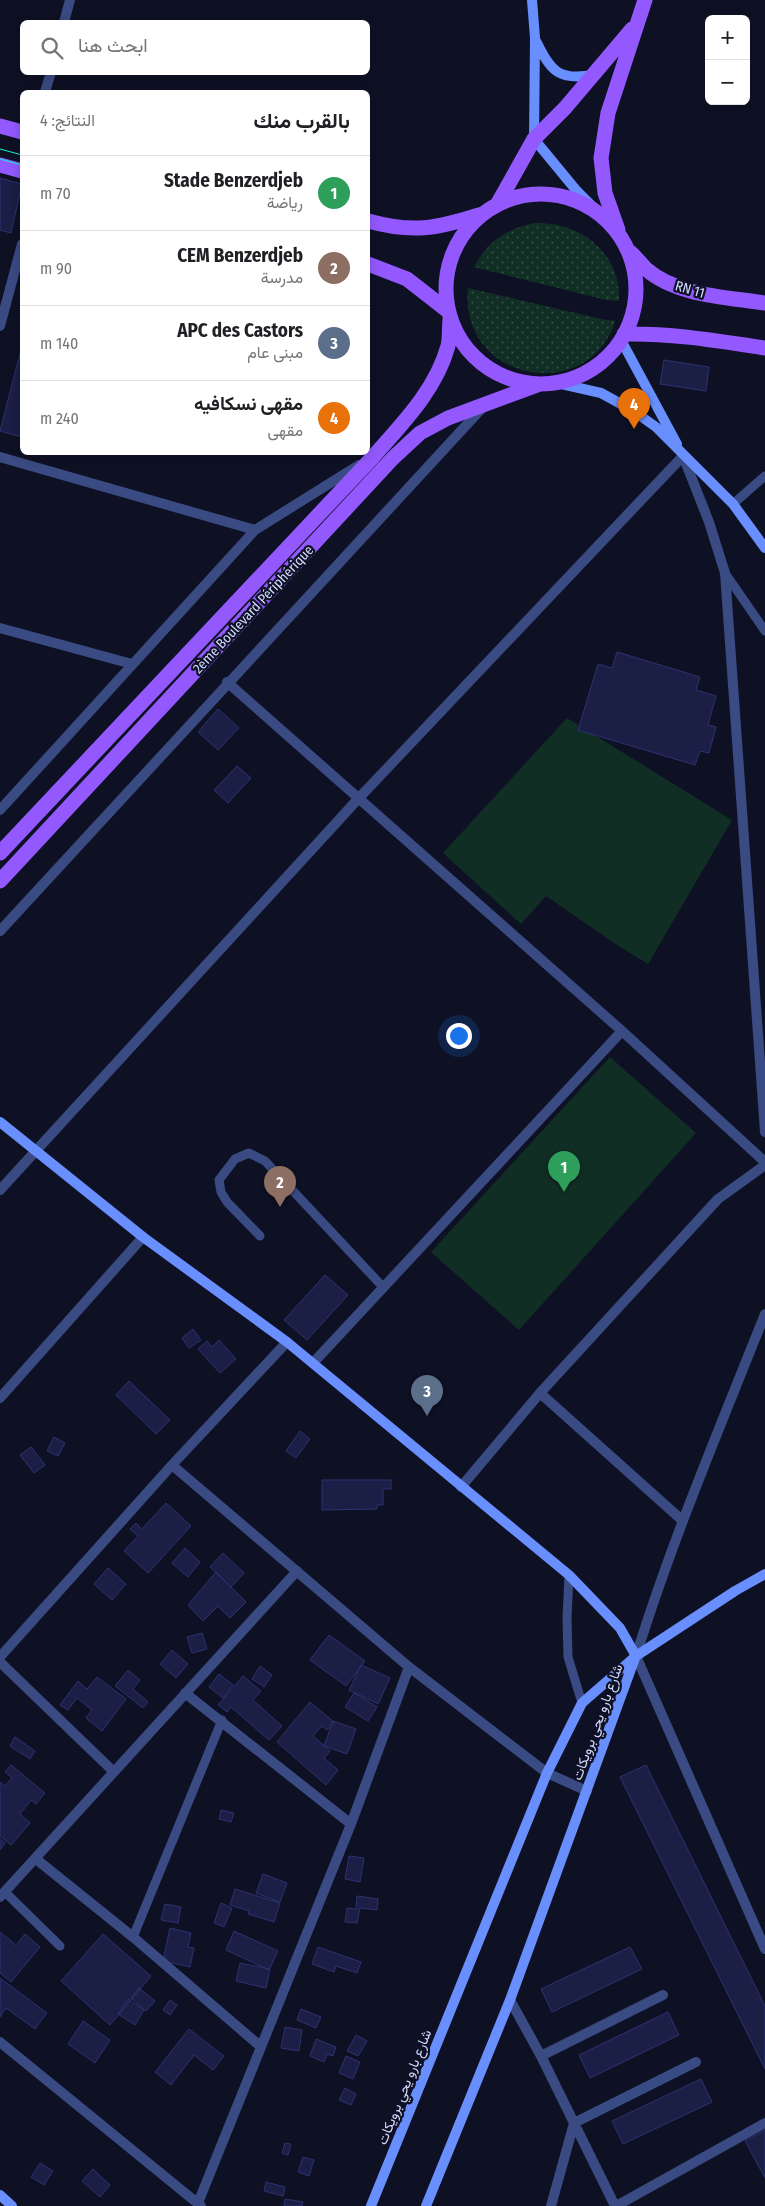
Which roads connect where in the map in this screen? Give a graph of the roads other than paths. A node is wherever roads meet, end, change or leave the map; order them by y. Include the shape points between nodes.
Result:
1 (70, 0) edge
2 (532, 0) edge
3 (645, 0) edge
4 (65, 20) edge
5 (637, 23) junction
6 (534, 38) junction
7 (50, 75) edge
8 (594, 75) junction
9 (46, 90) edge
10 (0, 126) edge
11 (20, 131) edge
12 (534, 139) junction
13 (0, 165) edge
14 (20, 170) edge
15 (497, 204) junction
16 (482, 214) junction
17 (608, 221) junction
18 (370, 222) edge
19 (623, 242) junction
20 (20, 251) edge
21 (370, 265) edge
22 (765, 303) edge
23 (449, 315) junction
24 (0, 326) edge
25 (623, 337) junction
26 (765, 348) edge
27 (557, 383) junction
28 (540, 384) junction
29 (487, 402) junction
30 (684, 456) junction
31 (0, 457) edge
32 (372, 457) junction
33 (765, 476) edge
34 (733, 504) junction
35 (255, 530) junction
36 (765, 548) edge
37 (724, 573) junction
38 (0, 628) edge
39 (765, 630) edge
40 (132, 664) junction
41 (227, 682) junction
42 (358, 799) junction
43 (0, 810) edge
44 (0, 854) edge
45 (0, 881) edge
46 (0, 931) edge
47 (622, 1031) junction
48 (0, 1122) edge
49 (765, 1132) edge
50 (36, 1151) junction
51 (765, 1164) edge
52 (0, 1190) edge
53 (260, 1236) dead end
54 (143, 1237) junction
55 (383, 1287) junction
56 (765, 1314) edge
57 (287, 1342) junction
58 (313, 1363) junction
59 (540, 1393) junction
60 (0, 1398) edge
61 (172, 1465) junction
62 (461, 1488) junction
63 (684, 1521) junction
64 (297, 1571) junction
65 (765, 1574) edge
66 (569, 1575) junction
67 (636, 1656) junction
68 (0, 1657) edge
69 (0, 1662) edge
70 (409, 1667) junction
71 (185, 1693) junction
72 (582, 1703) junction
73 (222, 1720) junction
74 (114, 1772) junction
75 (547, 1773) junction
76 (587, 1791) junction
77 (351, 1824) junction
78 (36, 1859) junction
79 (3, 1894) edge
80 (133, 1937) junction
81 (60, 1946) dead end
82 (765, 1949) edge
83 (663, 1995) dead end
84 (510, 2000) junction
85 (0, 2042) edge
86 (260, 2046) junction
87 (541, 2056) junction
88 (696, 2062) dead end
89 (765, 2122) edge
90 (574, 2123) junction
91 (0, 2195) edge
92 (199, 2204) edge
93 (12, 2206) edge
94 (370, 2206) edge
95 (426, 2206) edge
96 (551, 2206) edge
97 (615, 2206) edge

1 - 4 street
2 - 6 main road
3 - 5 main road
5 - 8 main road
5 - 19 main road via 608,113 600,158 605,193
6 - 8 main road via 547,63 560,74 576,78
6 - 12 main road
7 - 9 street
8 - 12 main road
10 - 11 main road
12 - 15 main road
12 - 17 main road via 576,190
13 - 14 main road
15 - 16 main road
15 - 17 main road, RN 11 via 525,195 555,195 583,204
16 - 18 main road via 429,229
16 - 23 main road via 458,240 451,257 445,293
17 - 19 main road, RN 11
19 - 22 main road, RN 11 via 647,270 672,285
19 - 25 main road via 634,266 637,302
20 - 24 street
21 - 23 main road via 407,279
23 - 28 main road via 464,346 485,366 511,380
23 - 32 main road, 2ème Boulevard Périphérique via 448,346 435,376 419,404
25 - 26 main road via 648,333
25 - 27 main road via 603,361 589,371
25 - 30 main road
27 - 28 main road
27 - 30 main road via 600,393 632,410 656,427
28 - 29 main road, 2ème Boulevard Périphérique
29 - 41 street
29 - 45 main road, 2ème Boulevard Périphérique via 420,433 393,458
30 - 34 main road
30 - 37 street
30 - 42 street
31 - 35 street
32 - 35 street
32 - 44 main road, 2ème Boulevard Périphérique
33 - 34 lane
34 - 36 main road
35 - 40 street
37 - 39 lane
37 - 49 street
38 - 40 street
40 - 43 street
41 - 42 street
41 - 46 street
42 - 47 street
42 - 50 street
47 - 51 street
47 - 55 street
48 - 50 main road
50 - 52 street
50 - 54 main road
51 - 59 street via 718,1200
53 - 55 lane via 227,1202 219,1180 235,1159 249,1153 265,1161
54 - 57 main road
54 - 60 street
55 - 58 street
56 - 63 street
57 - 58 main road
57 - 61 street
58 - 62 main road
59 - 62 street
59 - 63 street
61 - 64 street
61 - 68 street
62 - 66 main road
63 - 67 street
64 - 70 street
64 - 71 street
65 - 67 main road
66 - 67 main road via 620,1628
66 - 72 lane via 568,1657
67 - 72 main road, شارع بارو يحي برويكات
67 - 76 main road, شارع بارو يحي برويكات
67 - 82 street
69 - 74 street
70 - 75 street
70 - 77 street
71 - 73 street
71 - 74 street
72 - 75 main road, شارع بارو يحي برويكات
73 - 77 street
73 - 80 lane
74 - 78 street
75 - 76 street
75 - 94 main road, شارع بارو يحي برويكات
76 - 84 main road, شارع بارو يحي برويكات
77 - 86 street
78 - 79 street
78 - 80 street
79 - 81 lane
80 - 86 street
83 - 87 street
84 - 87 street
84 - 95 main road, شارع بارو يحي برويكات
85 - 92 street
86 - 92 street
87 - 90 street
88 - 90 street
89 - 97 street
90 - 96 street
90 - 97 street
91 - 93 main road

